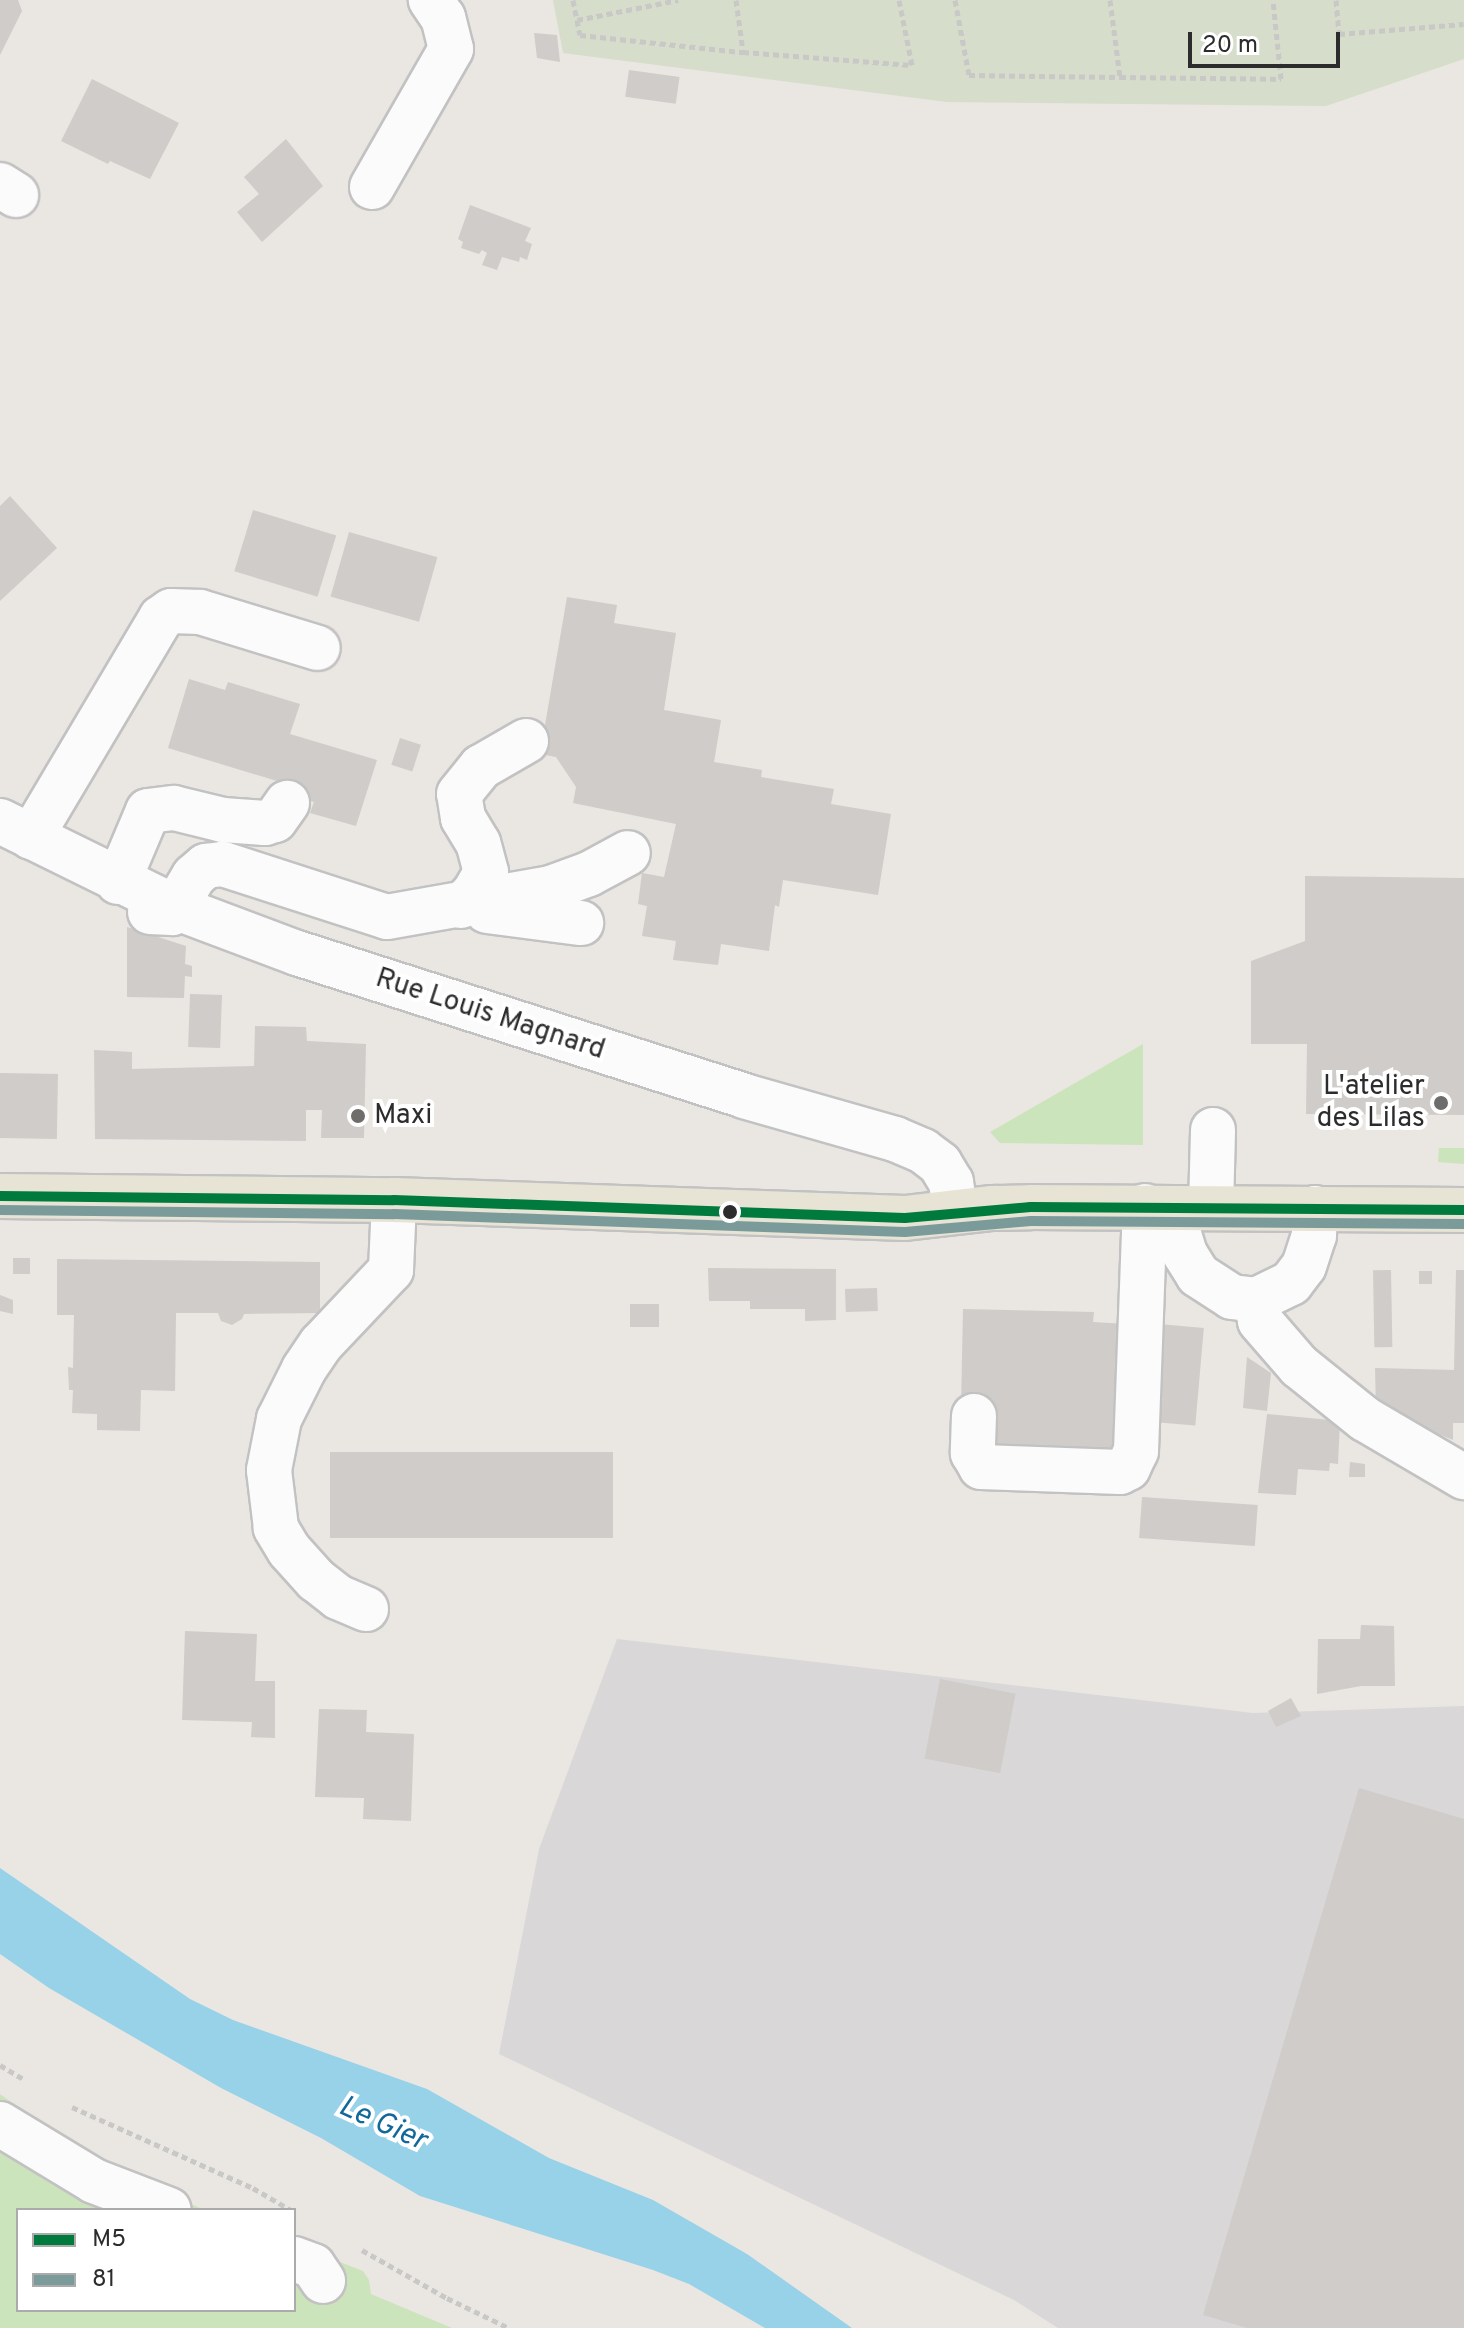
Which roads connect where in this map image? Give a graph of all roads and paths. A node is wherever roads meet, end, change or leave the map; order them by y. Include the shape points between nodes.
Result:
1 (431, 0) edge
2 (573, 0) edge
3 (678, 0) edge
4 (736, 0) edge
5 (899, 0) edge
6 (955, 0) edge
7 (1110, 0) edge
8 (1273, 0) edge
9 (1336, 0) edge
10 (577, 20) junction
11 (1464, 24) edge
12 (743, 52) junction
13 (1120, 77) junction
14 (372, 187) dead end
15 (318, 648) dead end
16 (526, 741) dead end
17 (287, 803) dead end
18 (10, 837) edge
19 (628, 853) dead end
20 (118, 882) junction
21 (461, 906) junction
22 (177, 908) junction
23 (581, 923) dead end
24 (1213, 1130) dead end
25 (0, 1196) edge
26 (394, 1200) junction
27 (1177, 1207) junction
28 (1315, 1208) junction
29 (1464, 1210) edge
30 (955, 1212) junction
31 (1256, 1300) junction
32 (974, 1416) dead end
33 (1452, 1471) edge
34 (366, 1609) dead end
35 (0, 2065) edge
36 (25, 2079) dead end
37 (63, 2101) dead end
38 (0, 2124) edge
39 (164, 2208) edge
40 (288, 2208) edge
41 (358, 2247) dead end
42 (509, 2328) edge

1 - 14 street via 443,18 451,49
2 - 10 path
3 - 10 path
4 - 12 path
5 - 12 path via 912,65
6 - 13 path via 969,75
7 - 13 path
8 - 13 path via 1281,79
9 - 11 path via 1339,34
10 - 12 path via 580,35
15 - 18 street via 200,612 171,611 161,618
16 - 21 street via 481,767 459,794 463,818 478,843 486,872
17 - 20 street via 275,820 265,823 174,808 148,811
18 - 20 street, Rue Louis Magnard
18 - 22 street via 125,905 160,915
19 - 21 street via 551,888
20 - 22 street, Rue Louis Magnard
21 - 22 street via 387,917 223,864 206,866 194,876
21 - 23 street
22 - 30 street, Rue Louis Magnard via 297,953 895,1139 940,1164 951,1182
24 - 27 street
25 - 26 main road
26 - 30 main road via 905,1218
26 - 34 street via 391,1270 304,1369 279,1419 269,1470 276,1528 289,1550 338,1597
27 - 28 main road
27 - 30 main road
27 - 31 street via 1184,1250 1198,1275 1232,1297
27 - 32 street via 1136,1451 1128,1468 1120,1472 981,1467 973,1453
28 - 29 main road
28 - 31 street via 1311,1251 1304,1266 1291,1283
31 - 33 street via 1260,1321 1299,1366 1365,1419
35 - 36 path
37 - 40 path
38 - 39 street via 94,2181
41 - 42 path

